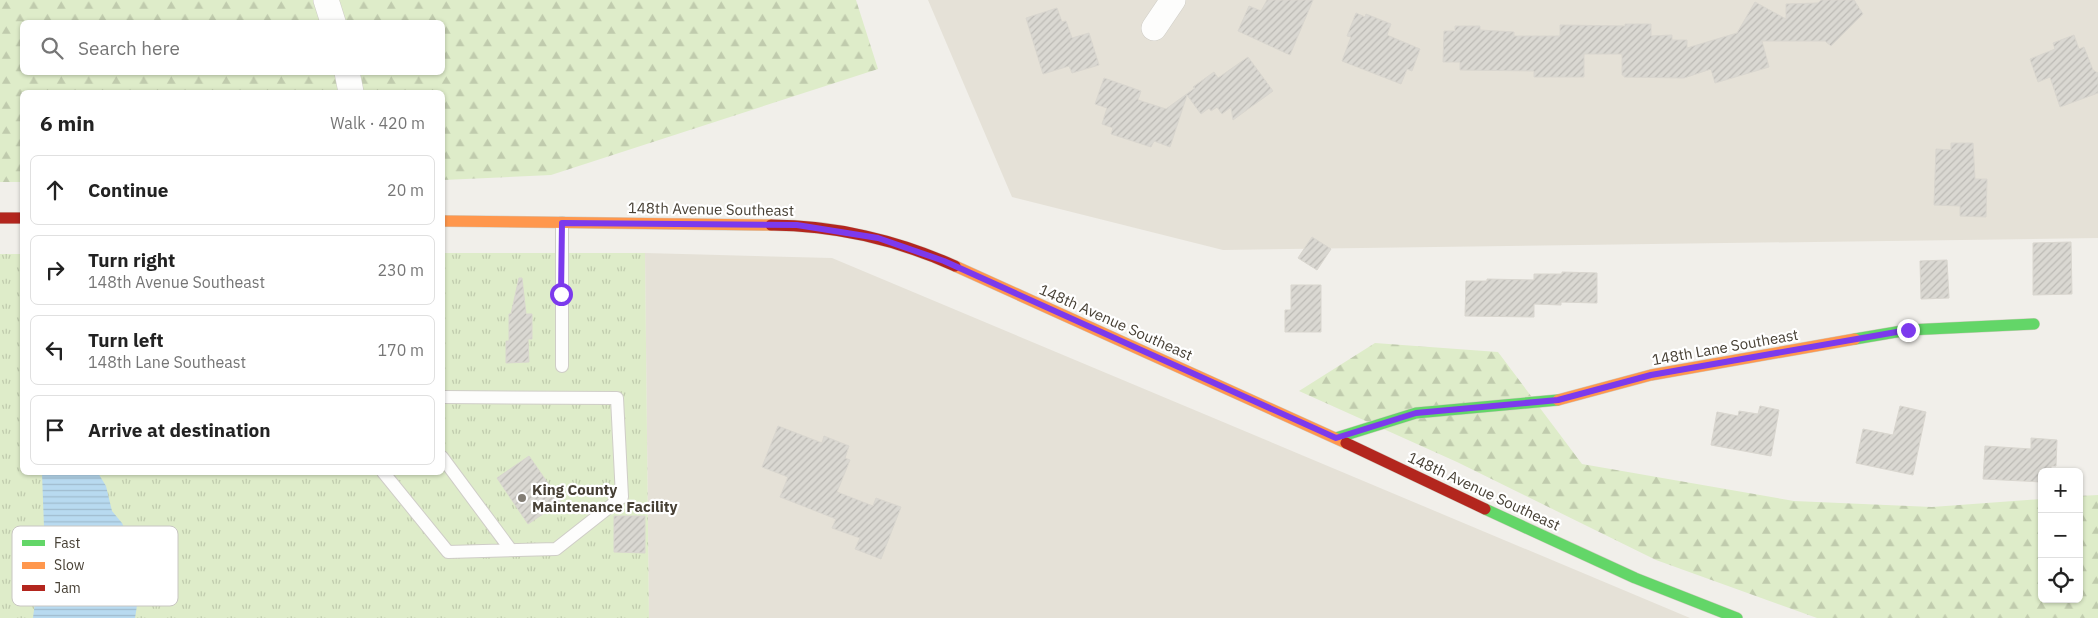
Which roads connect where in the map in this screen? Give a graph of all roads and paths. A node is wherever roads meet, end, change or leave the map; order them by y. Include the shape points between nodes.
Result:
1 (326, 0) edge
2 (1173, 0) edge
3 (331, 20) edge
4 (1154, 28) dead end
5 (348, 75) edge
6 (351, 90) edge
7 (0, 218) edge
8 (20, 218) edge
9 (445, 221) edge
10 (562, 223) junction
11 (2034, 324) dead end
12 (562, 366) dead end
13 (445, 397) edge
14 (1336, 438) junction
15 (445, 460) edge
16 (385, 475) edge
17 (511, 550) junction
18 (1736, 618) edge

1 - 3 street
2 - 4 street
5 - 6 street
7 - 8 street
9 - 10 street, 148th Avenue Southeast
10 - 12 lane
10 - 14 street, 148th Avenue Southeast via 797,225 878,238 944,261
11 - 14 street, 148th Lane Southeast via 1908,330 1651,375 1558,400 1416,413
13 - 17 lane via 617,398 622,497 556,549
14 - 18 street, 148th Avenue Southeast via 1571,549
15 - 17 lane
16 - 17 lane via 448,552

